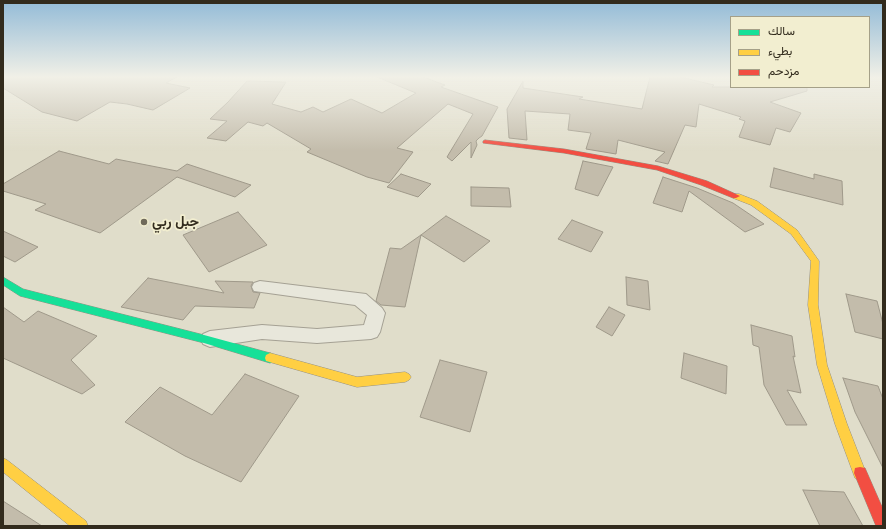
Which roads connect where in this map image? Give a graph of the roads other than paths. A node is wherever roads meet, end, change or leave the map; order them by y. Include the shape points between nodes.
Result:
1 (485, 142) dead end
2 (3, 280) edge
3 (260, 287) dead end
4 (204, 340) junction
5 (406, 377) dead end
6 (3, 464) edge
7 (883, 525) edge
8 (81, 526) edge

1 - 7 street via 571,152 658,168 754,203 794,232 815,261 813,305 822,365 844,431
2 - 4 street via 20,292
3 - 4 street via 360,299 376,313 371,332 317,336 262,332
4 - 5 street via 357,382
6 - 8 street

